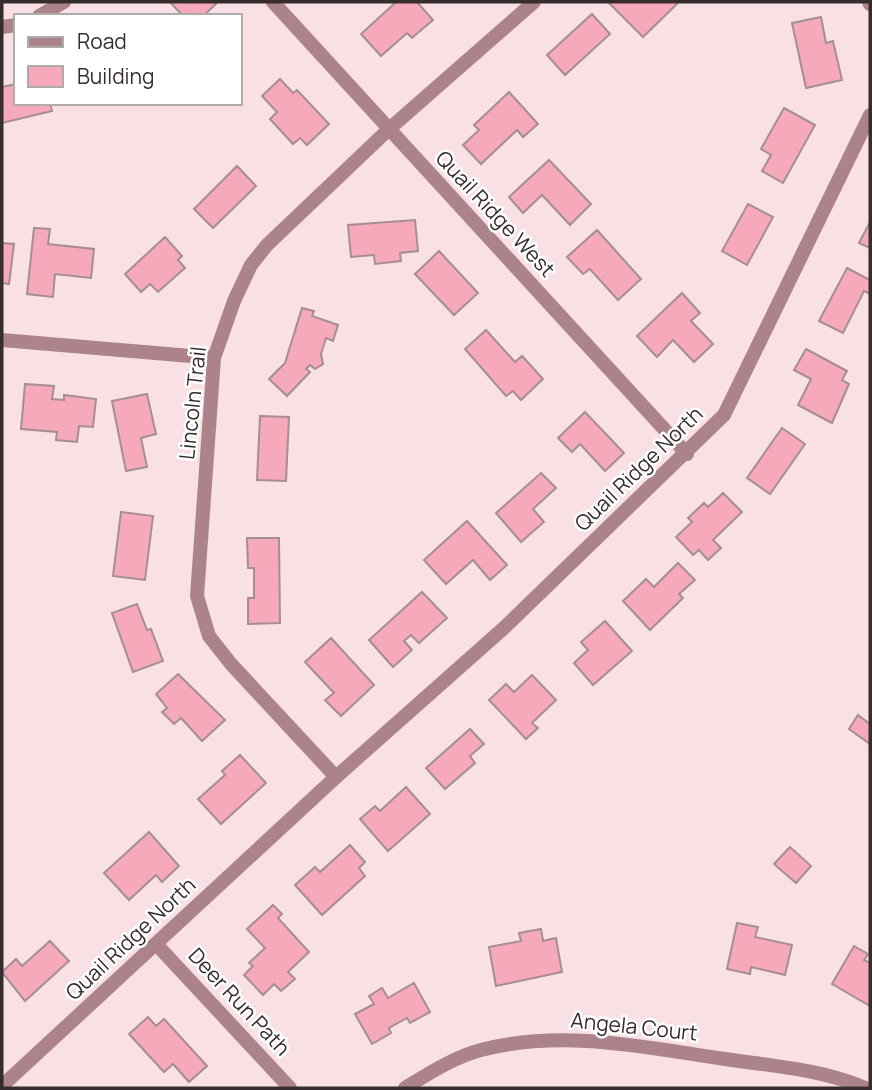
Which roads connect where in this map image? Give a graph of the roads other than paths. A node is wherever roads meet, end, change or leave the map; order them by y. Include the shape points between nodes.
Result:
1 (64, 2) edge
2 (273, 2) edge
3 (534, 2) edge
4 (43, 14) edge
5 (870, 115) edge
6 (388, 130) junction
7 (2, 340) edge
8 (214, 358) junction
9 (687, 454) junction
10 (336, 777) junction
11 (157, 945) junction
12 (2, 1086) edge
13 (290, 1088) edge
14 (405, 1088) edge
15 (865, 1088) edge

1 - 4 street
2 - 6 street, Quail Ridge West
3 - 6 street, Lincoln Trail
5 - 9 street, Quail Ridge North via 724,415
6 - 8 street, Lincoln Trail via 251,265
6 - 9 street, Quail Ridge West
7 - 8 street
8 - 10 street, Lincoln Trail via 197,596 200,613 209,636 231,664
9 - 10 street, Quail Ridge North via 505,627
10 - 11 street, Quail Ridge North
11 - 12 street, Quail Ridge North
11 - 13 street, Deer Run Path
14 - 15 street, Angela Court via 480,1050 587,1039 815,1072

